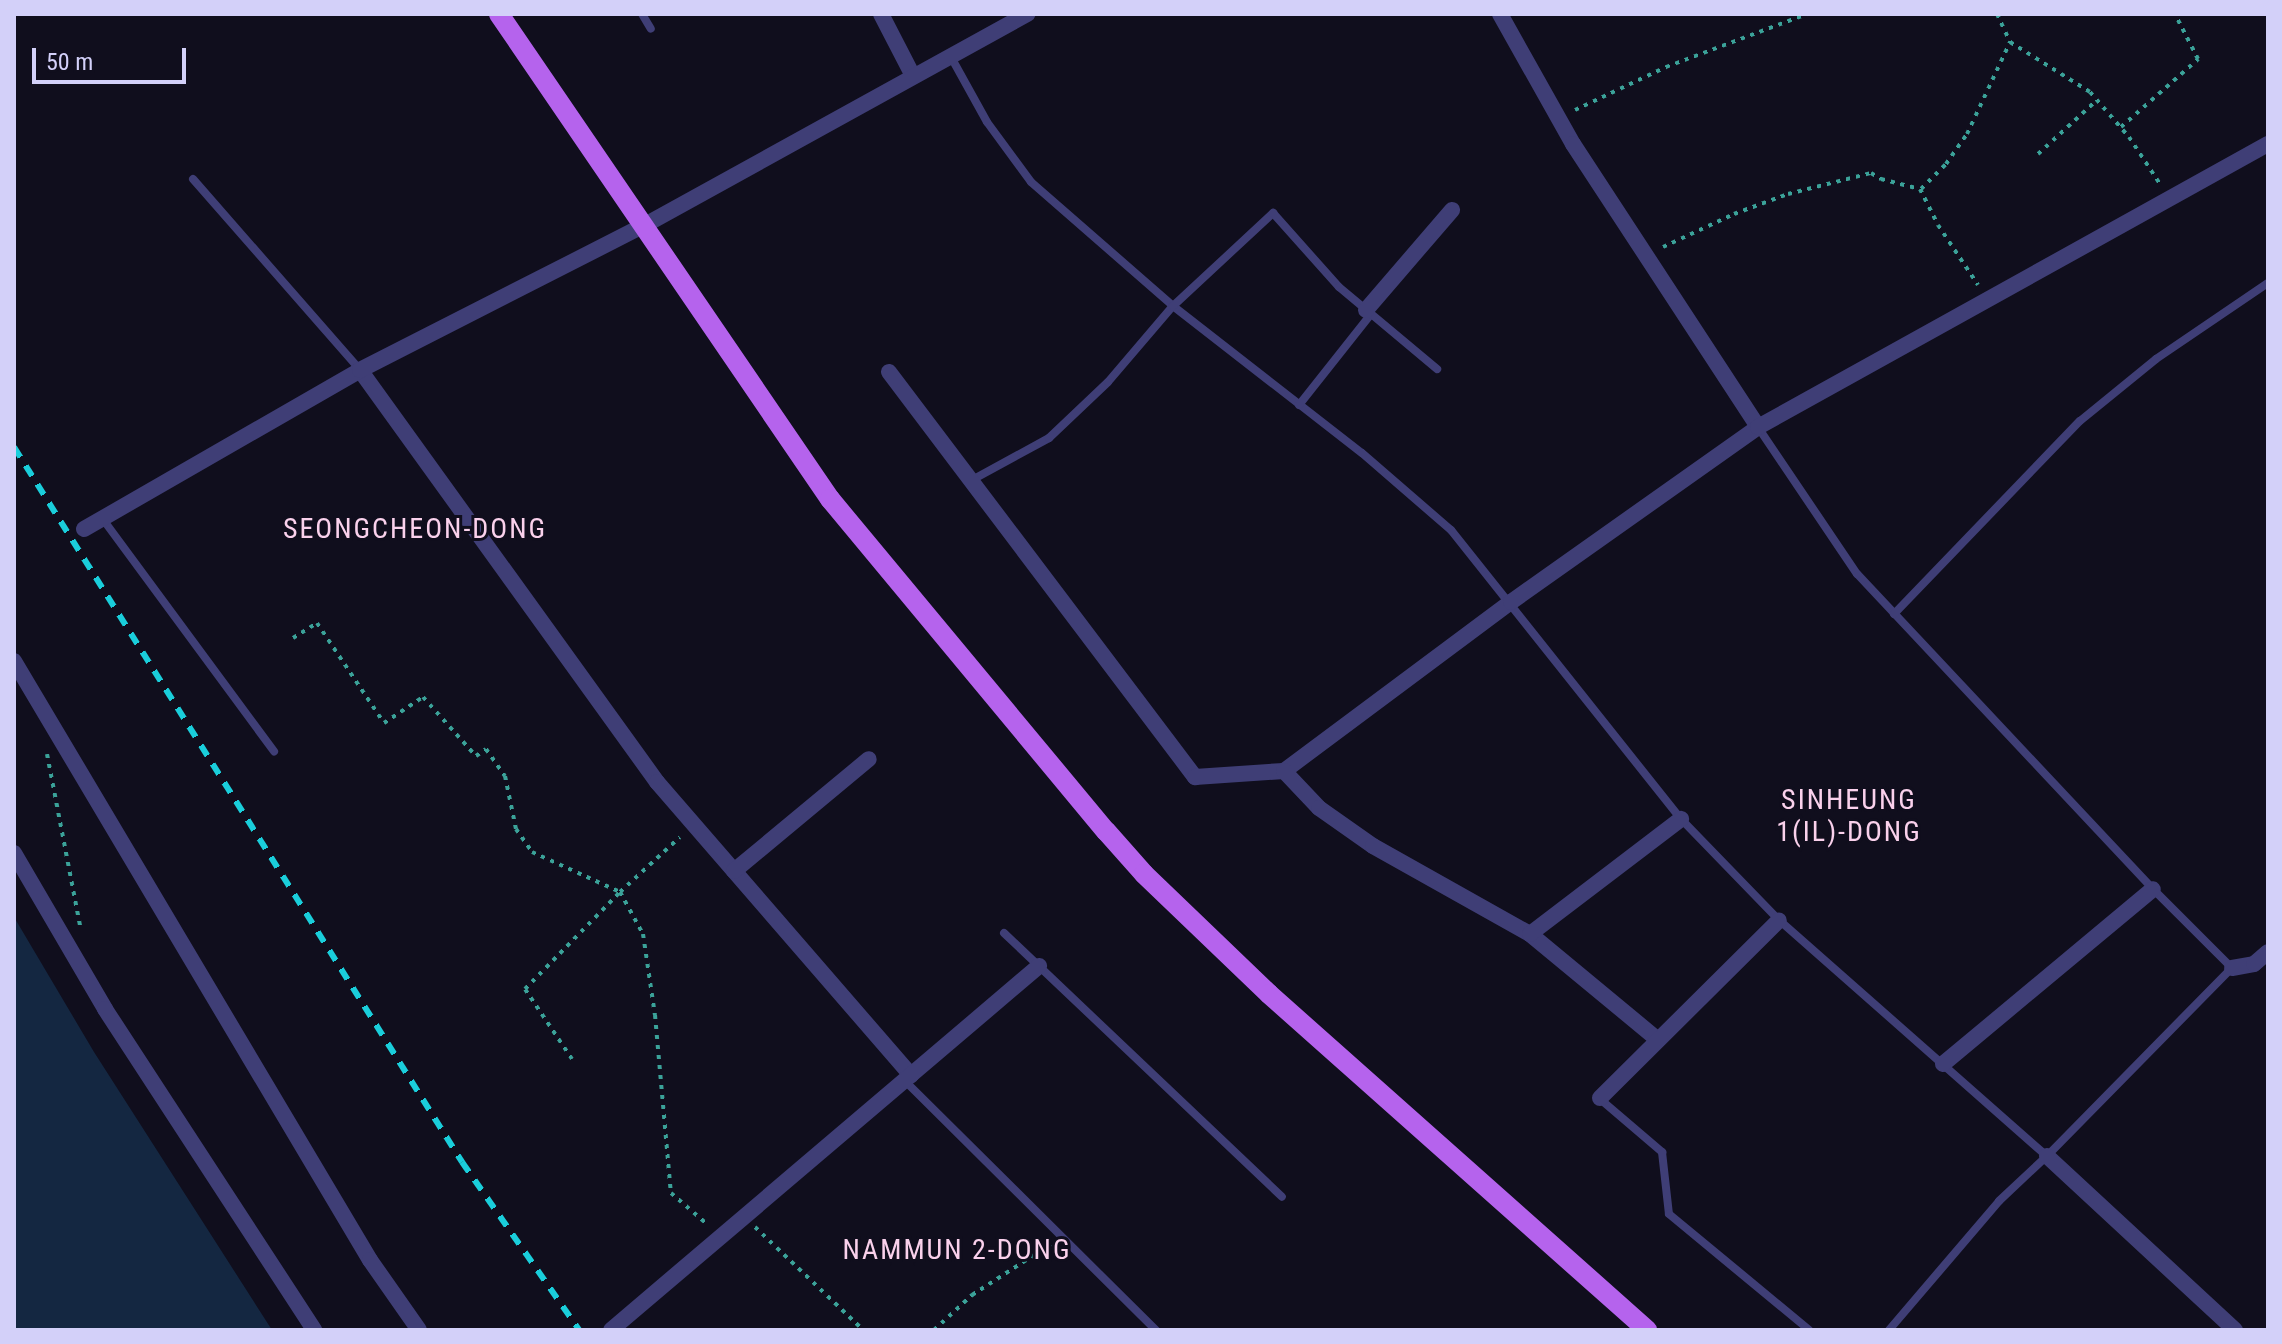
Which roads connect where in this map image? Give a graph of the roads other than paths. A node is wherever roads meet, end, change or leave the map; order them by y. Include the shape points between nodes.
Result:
1 (499, 14) edge
2 (642, 14) edge
3 (881, 14) edge
4 (1028, 14) edge
5 (1500, 14) edge
6 (651, 29) dead end
7 (951, 57) junction
8 (913, 76) junction
9 (2268, 144) edge
10 (193, 179) dead end
11 (1452, 210) dead end
12 (645, 225) junction
13 (2268, 283) edge
14 (1173, 306) junction
15 (1369, 312) junction
16 (1437, 369) dead end
17 (360, 370) junction
18 (889, 372) dead end
19 (1299, 405) junction
20 (1758, 427) junction
21 (971, 481) junction
22 (102, 518) junction
23 (84, 529) dead end
24 (1511, 602) junction
25 (1894, 614) junction
26 (14, 661) edge
27 (274, 751) dead end
28 (869, 759) dead end
29 (1284, 771) junction
30 (1681, 819) junction
31 (14, 853) edge
32 (734, 871) junction
33 (2153, 889) junction
34 (1779, 920) junction
35 (1004, 933) dead end
36 (1530, 934) junction
37 (2268, 952) edge
38 (1039, 966) junction
39 (2232, 968) junction
40 (1658, 1040) junction
41 (1943, 1064) junction
42 (908, 1077) junction
43 (1600, 1098) joint
44 (2047, 1156) junction
45 (1282, 1197) dead end
46 (314, 1330) edge
47 (419, 1330) edge
48 (611, 1330) edge
49 (1156, 1330) edge
50 (1647, 1330) edge
51 (1809, 1330) edge
52 (1889, 1330) edge
53 (2235, 1330) edge

1 - 12 main road
2 - 6 lane
3 - 8 street
4 - 7 street
5 - 20 street via 1559,120
7 - 8 street
7 - 14 lane via 987,122 1031,182
8 - 12 street
9 - 20 street
10 - 17 lane
11 - 15 street
12 - 17 street
12 - 50 main road via 830,499 1144,874 1364,1081
13 - 25 lane via 2156,359 2080,421
14 - 15 lane via 1273,213 1339,287
14 - 19 lane
14 - 21 lane via 1108,382 1049,438
15 - 16 lane
15 - 19 lane
17 - 22 street
17 - 32 street via 582,683
18 - 21 street
19 - 24 lane via 1451,530
20 - 24 street
20 - 25 lane via 1857,574
21 - 29 street via 1195,777
22 - 23 street
22 - 27 lane
24 - 29 street
24 - 30 lane
25 - 33 lane
26 - 47 street via 370,1260
28 - 32 street
29 - 36 street via 1319,808 1373,846
30 - 34 lane
30 - 36 street
31 - 46 street via 105,1009
32 - 42 street
33 - 39 lane
33 - 41 street
34 - 40 street
34 - 41 lane
35 - 38 lane
36 - 40 street
37 - 39 street via 2254,964
38 - 42 street
38 - 45 lane
39 - 44 lane
40 - 43 street
41 - 44 lane
42 - 48 street
42 - 49 lane
43 - 51 lane via 1662,1152 1669,1214
44 - 52 lane via 1999,1201
44 - 53 street

